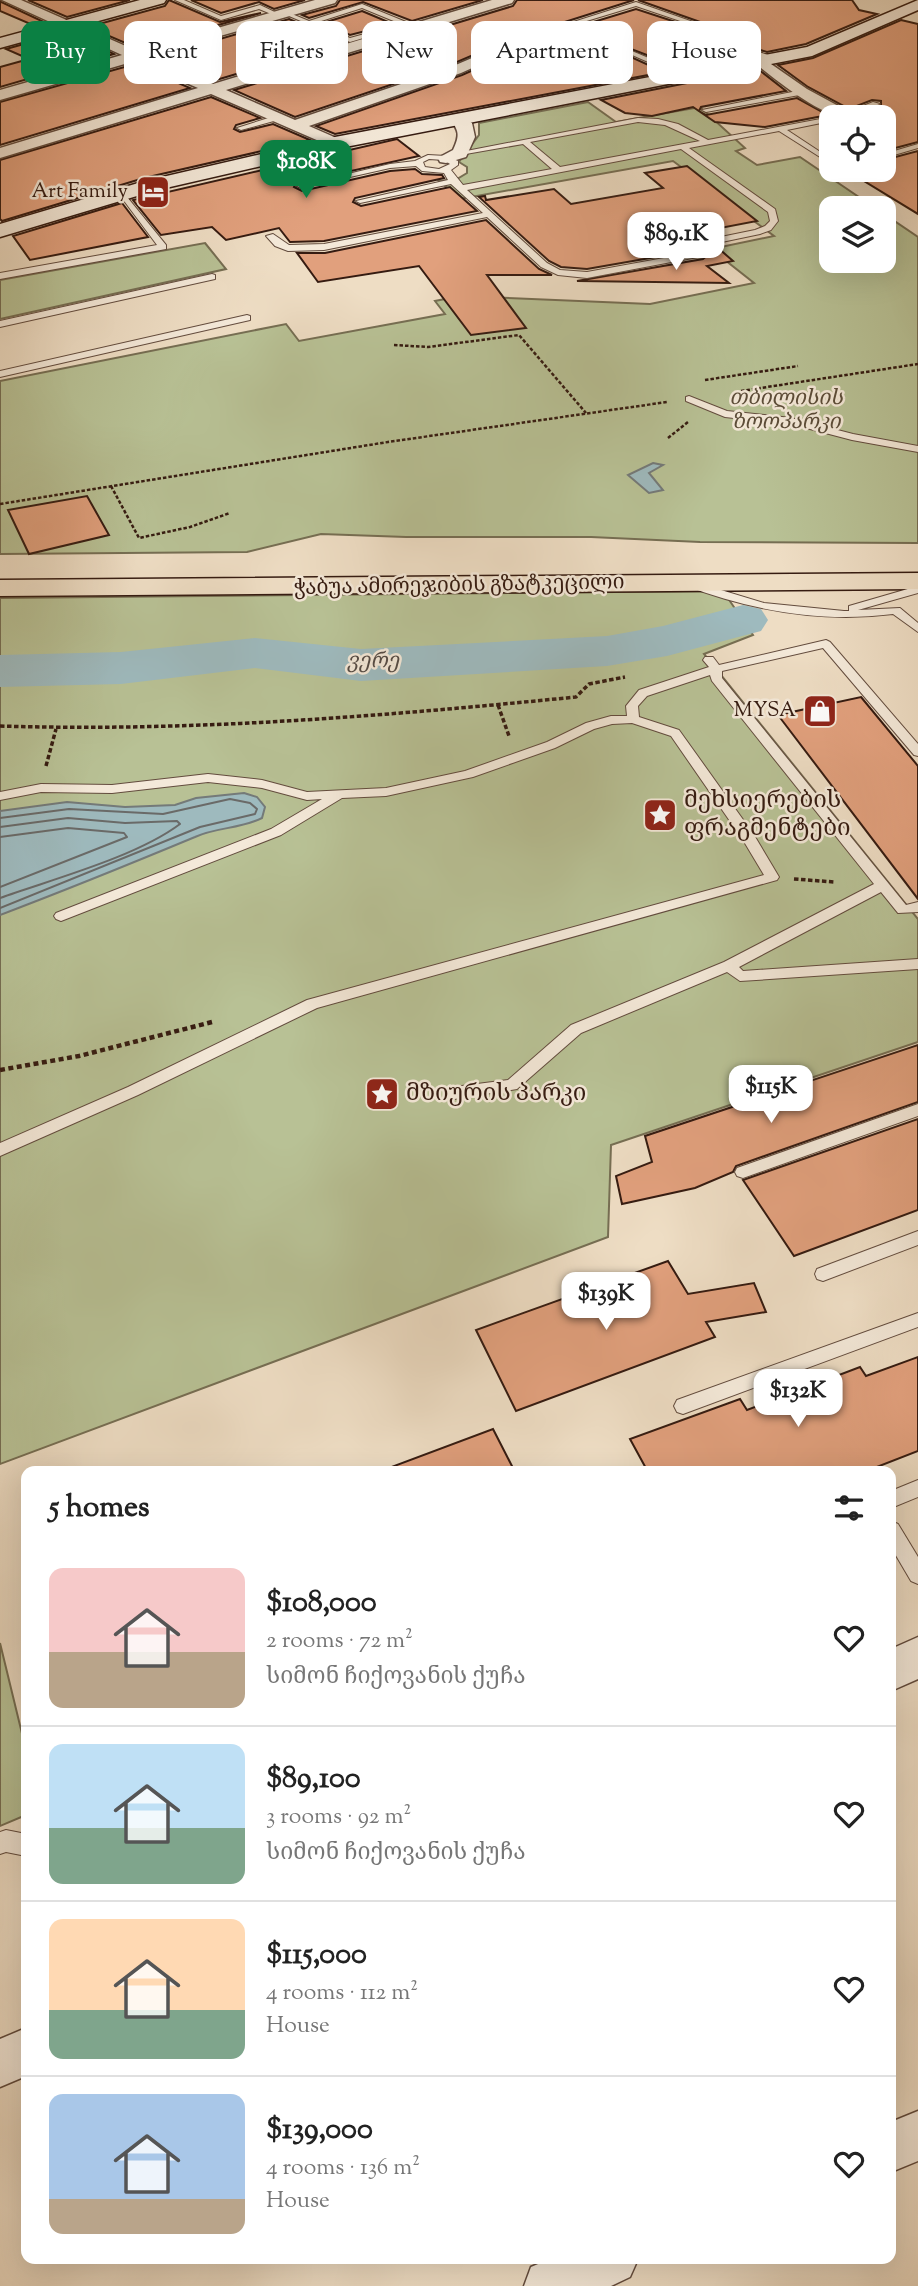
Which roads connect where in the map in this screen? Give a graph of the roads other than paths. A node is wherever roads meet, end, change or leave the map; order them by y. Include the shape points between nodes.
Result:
1 (9, 0) edge
2 (158, 0) edge
3 (178, 0) edge
4 (508, 0) edge
5 (323, 1) edge
6 (918, 4) edge
7 (281, 14) junction
8 (61, 21) edge
9 (79, 21) edge
10 (303, 21) edge
11 (581, 21) edge
12 (685, 21) edge
13 (309, 23) joint
14 (222, 31) edge
15 (21, 37) edge
16 (0, 43) edge
17 (761, 56) edge
18 (124, 59) edge
19 (767, 59) junction
20 (761, 60) edge
21 (471, 64) edge
22 (647, 81) edge
23 (206, 84) edge
24 (215, 88) junction
25 (802, 92) junction
26 (0, 95) edge
27 (876, 104) dead end
28 (821, 105) edge
29 (873, 105) edge
30 (706, 110) dead end
31 (278, 117) junction
32 (458, 119) junction
33 (819, 122) edge
34 (295, 125) junction
35 (241, 128) dead end
36 (782, 130) junction
37 (524, 141) junction
38 (708, 143) junction
39 (335, 144) junction
40 (918, 146) edge
41 (684, 148) junction
42 (896, 152) edge
43 (0, 153) edge
44 (819, 154) edge
45 (451, 160) junction
46 (418, 163) junction
47 (558, 170) junction
48 (453, 181) junction
49 (302, 187) dead end
50 (462, 188) junction
51 (123, 194) junction
52 (360, 201) dead end
53 (489, 214) junction
54 (0, 231) edge
55 (270, 236) dead end
56 (0, 276) edge
57 (212, 277) dead end
58 (247, 318) dead end
59 (0, 324) edge
60 (0, 374) edge
61 (691, 399) road end
62 (918, 449) edge
63 (918, 559) edge
64 (0, 566) edge
65 (918, 581) edge
66 (688, 583) junction
67 (0, 588) edge
68 (918, 589) edge
69 (918, 629) edge
70 (825, 630) junction
71 (713, 665) junction
72 (633, 719) junction
73 (918, 752) edge
74 (0, 796) edge
75 (338, 796) junction
76 (883, 885) junction
77 (918, 907) edge
78 (61, 916) dead end
79 (918, 964) edge
80 (729, 966) junction
81 (454, 1093) dead end
82 (918, 1110) edge
83 (0, 1150) edge
84 (743, 1172) dead end
85 (918, 1238) edge
86 (823, 1274) dead end
87 (918, 1320) edge
88 (682, 1406) dead end
89 (918, 1488) edge
90 (896, 1498) edge
91 (896, 1538) edge
92 (918, 1575) edge
93 (918, 1658) edge
94 (896, 1668) edge
95 (0, 1843) edge
96 (21, 1844) edge
97 (21, 2054) edge
98 (0, 2063) edge
99 (918, 2136) edge
100 (896, 2145) edge
101 (601, 2264) edge
102 (550, 2286) edge

1 - 8 street
2 - 9 street
3 - 7 lane via 221,18 260,7
4 - 24 street
5 - 7 street
6 - 19 street via 820,48
7 - 10 lane
7 - 14 street
11 - 12 lane via 636,4
13 - 13 lane via 350,40 408,24 362,6
15 - 16 street
17 - 19 lane
18 - 26 street
19 - 20 street
19 - 25 street
21 - 34 street
22 - 32 street
23 - 24 street
24 - 31 street
24 - 43 street
25 - 28 street
25 - 30 lane
27 - 29 lane
31 - 34 street
31 - 35 lane
32 - 39 street
32 - 45 street via 468,132
33 - 36 lane
34 - 39 street
36 - 38 lane
36 - 44 lane
37 - 38 lane via 658,120 678,125
37 - 45 lane
37 - 47 lane
38 - 41 lane
39 - 51 street
40 - 42 lane
41 - 47 lane
41 - 53 lane via 772,211 774,221 768,228 714,241 700,254 573,275 544,265
45 - 46 lane via 428,157
45 - 46 lane via 425,169
45 - 48 lane
46 - 49 lane
47 - 50 lane
48 - 50 lane
48 - 52 lane
50 - 53 lane
51 - 54 street
51 - 56 lane via 163,247
53 - 55 lane via 324,247 288,248
57 - 59 lane
58 - 60 lane
61 - 62 lane via 725,414 791,421
63 - 64 main road, ჭაბუა ამირეჯიბის გზატკეცილი
65 - 66 main road, ჭაბუა ამირეჯიბის გზატკეცილი
66 - 67 main road, ჭაბუა ამირეჯიბის გზატკეცილი
66 - 70 lane
68 - 70 lane
69 - 70 lane via 896,610
70 - 71 lane
70 - 73 lane
71 - 72 lane via 643,693 632,706
71 - 76 lane via 716,678
72 - 75 lane via 590,726 468,774 386,792
72 - 83 lane via 675,733 772,877 312,1004
74 - 75 lane via 41,788 111,789 208,778 262,784 307,796
75 - 78 lane via 275,832
76 - 77 lane via 903,910
76 - 80 lane
79 - 80 lane via 740,976
80 - 81 lane via 576,1029 512,1085
82 - 84 lane
85 - 86 lane
87 - 88 lane
89 - 90 lane
91 - 92 lane
93 - 94 street
95 - 96 lane
97 - 98 street
99 - 100 street
101 - 102 street

